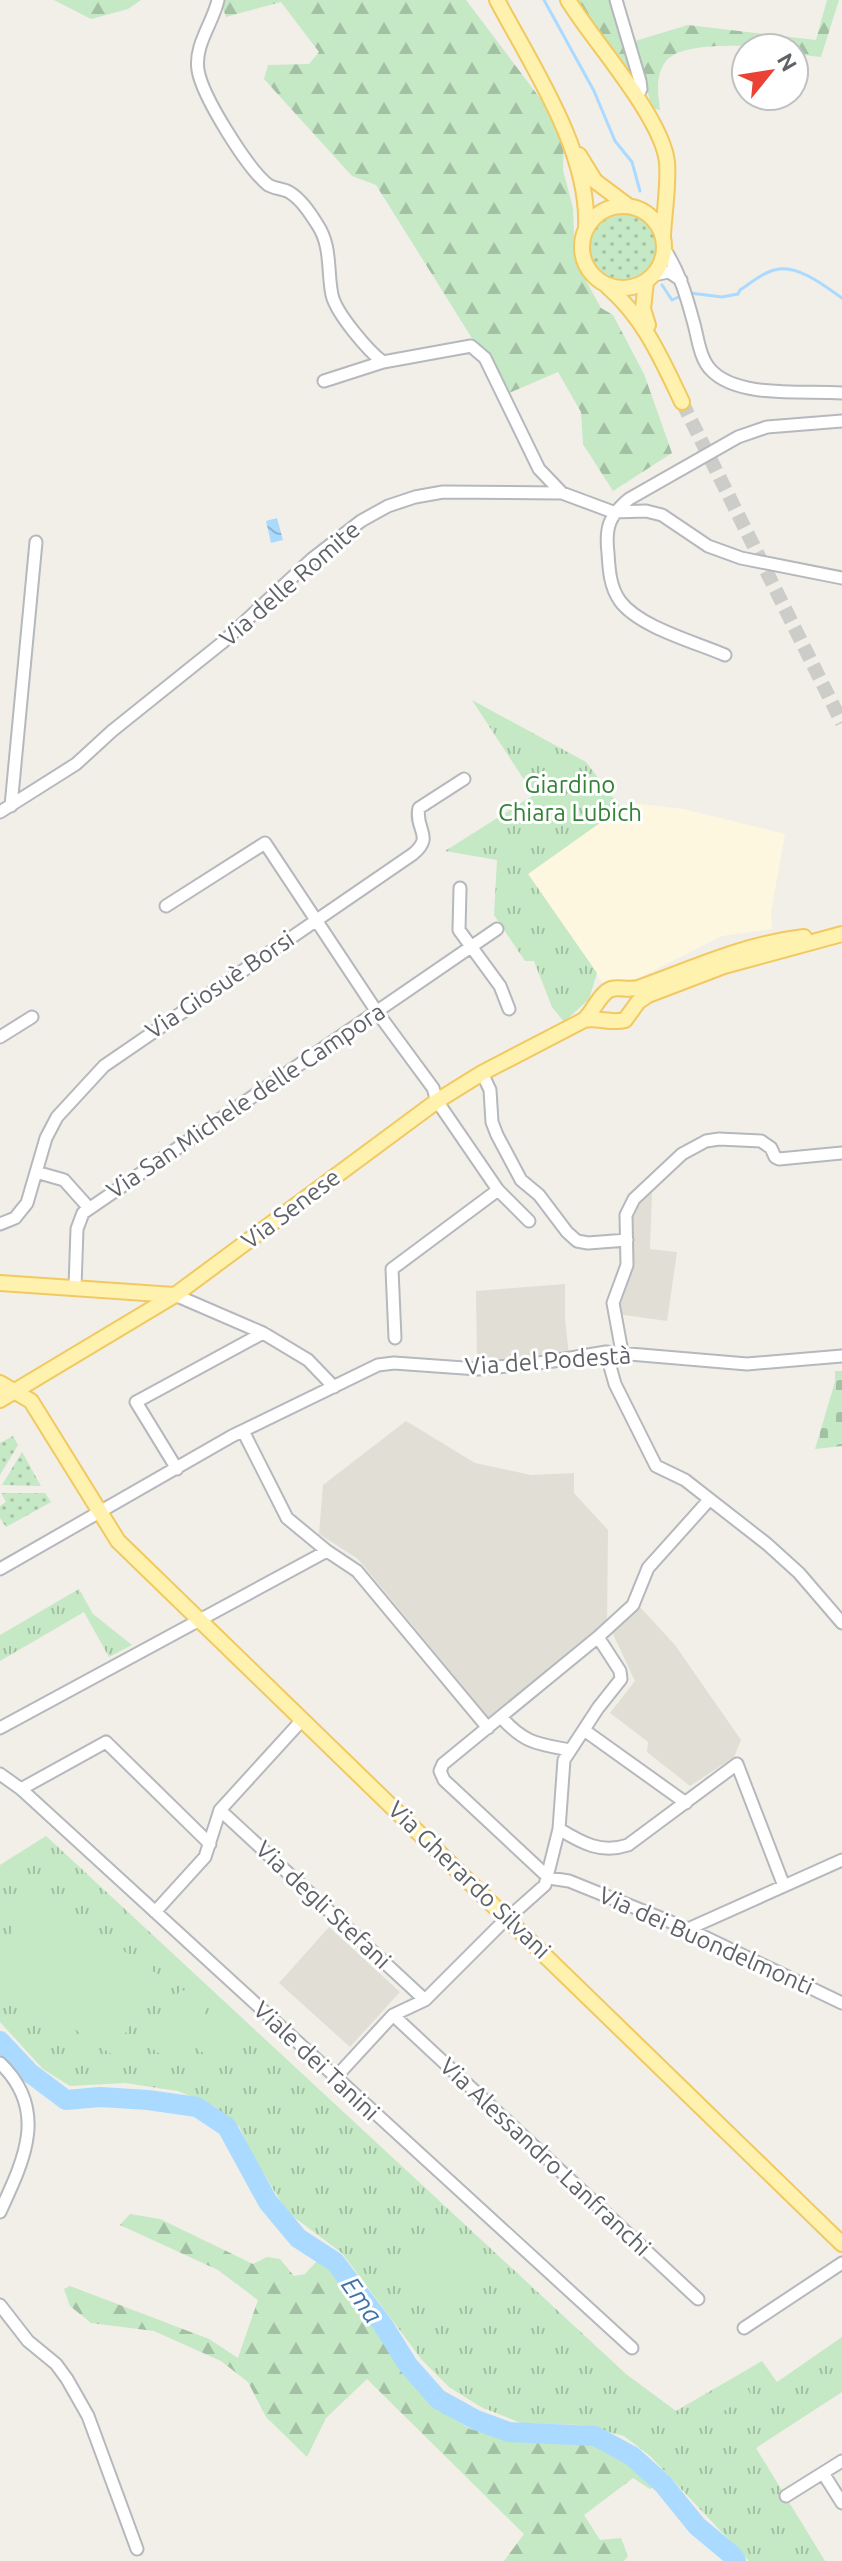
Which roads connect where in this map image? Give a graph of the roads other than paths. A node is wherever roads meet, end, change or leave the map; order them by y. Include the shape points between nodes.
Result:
1 (218, 0) edge
2 (497, 0) edge
3 (568, 0) edge
4 (616, 0) edge
5 (637, 97) junction
6 (564, 130) junction
7 (665, 189) junction
8 (632, 206) junction
9 (586, 228) junction
10 (664, 243) junction
11 (650, 278) junction
12 (604, 284) junction
13 (683, 285) junction
14 (651, 337) junction
15 (383, 362) junction
16 (324, 381) dead end
17 (842, 393) edge
18 (682, 402) tunnel mouth
19 (842, 421) edge
20 (562, 493) junction
21 (613, 512) junction
22 (36, 542) dead end
23 (842, 578) edge
24 (725, 655) dead end
25 (464, 779) dead end
26 (6, 809) edge
27 (460, 888) dead end
28 (166, 906) dead end
29 (315, 920) junction
30 (497, 929) dead end
31 (839, 935) edge
32 (471, 947) junction
33 (625, 990) junction
34 (600, 1000) junction
35 (633, 1008) junction
36 (509, 1009) dead end
37 (377, 1012) junction
38 (32, 1017) dead end
39 (606, 1019) junction
40 (584, 1020) junction
41 (0, 1037) edge
42 (482, 1073) junction
43 (437, 1101) junction
44 (842, 1153) edge
45 (36, 1172) junction
46 (498, 1190) junction
47 (89, 1208) junction
48 (529, 1221) dead end
49 (0, 1224) edge
50 (627, 1240) junction
51 (0, 1283) edge
52 (75, 1287) junction
53 (175, 1295) junction
54 (263, 1333) junction
55 (395, 1338) dead end
56 (606, 1352) junction
57 (622, 1352) junction
58 (842, 1356) edge
59 (0, 1383) edge
60 (334, 1387) junction
61 (16, 1391) junction
62 (0, 1400) edge
63 (243, 1431) junction
64 (177, 1469) junction
65 (709, 1500) junction
66 (98, 1513) junction
67 (327, 1551) junction
68 (0, 1569) edge
69 (198, 1621) junction
70 (842, 1623) edge
71 (598, 1637) junction
72 (501, 1717) junction
73 (303, 1719) junction
74 (0, 1728) edge
75 (488, 1728) junction
76 (584, 1730) junction
77 (570, 1750) junction
78 (0, 1774) edge
79 (21, 1789) junction
80 (686, 1803) junction
81 (220, 1810) junction
82 (559, 1829) junction
83 (210, 1844) junction
84 (842, 1860) edge
85 (549, 1878) junction
86 (784, 1886) junction
87 (155, 1912) junction
88 (509, 1918) junction
89 (688, 1929) junction
90 (425, 2000) junction
91 (842, 2003) edge
92 (393, 2015) junction
93 (0, 2063) edge
94 (335, 2078) junction
95 (0, 2212) edge
96 (842, 2244) edge
97 (842, 2263) edge
98 (698, 2299) dead end
99 (0, 2305) edge
100 (744, 2328) dead end
101 (632, 2348) dead end
102 (842, 2461) edge
103 (823, 2473) junction
104 (786, 2496) dead end
105 (842, 2503) edge
106 (137, 2549) dead end

1 - 15 street via 200,45 197,67 202,84 258,174 270,187 296,198 319,228 334,302
2 - 6 main road
3 - 5 main road
4 - 5 street via 640,81
5 - 7 main road via 665,154
6 - 8 main road via 595,181
6 - 9 main road via 582,182
7 - 8 main road via 655,200
7 - 10 main road
8 - 9 main road via 605,209
8 - 10 main road via 656,222
9 - 12 main road via 582,256
10 - 11 main road via 660,266
10 - 13 street
11 - 12 main road via 626,289
11 - 13 street via 669,272
11 - 14 main road via 643,309
12 - 14 main road
13 - 17 street via 703,358 718,376 757,390
14 - 18 main road
15 - 16 street
15 - 20 street via 471,346 485,358 539,469
19 - 21 street via 767,427 738,437
20 - 21 street, Via delle Romite
20 - 26 street, Via delle Romite via 443,492 388,506 361,521 76,764
21 - 23 street, Via delle Romite via 662,515 708,546 741,558
21 - 24 street via 607,547 620,601 667,632
22 - 26 street, Via delle Romite
25 - 29 street, Via Giosuè Borsi via 419,808 424,838 420,848
27 - 32 street via 459,930
28 - 29 street via 265,843
29 - 37 street
29 - 45 street, Via Giosuè Borsi via 104,1066 57,1117
30 - 32 street, Via San Michele delle Campora
31 - 33 main road, Via Senese via 753,946
31 - 35 main road, Via Senese via 724,966 648,995
32 - 36 street via 500,986
32 - 37 street, Via San Michele delle Campora
33 - 34 main road, Via Senese via 611,989
33 - 35 main road
34 - 39 main road
34 - 40 main road, Via Senese
35 - 39 main road, Via Senese via 625,1020
37 - 43 street
37 - 47 street, Via San Michele delle Campora
38 - 41 street
39 - 40 main road, Via Senese
40 - 42 main road, Via Senese
42 - 43 main road, Via Senese
42 - 50 street via 490,1090 492,1122 521,1180 577,1241
43 - 46 street
43 - 53 main road, Via Senese
44 - 50 street via 779,1159 761,1141 719,1139 693,1146 634,1199 626,1215
45 - 47 street via 64,1180
45 - 49 street, Via Giosuè Borsi via 21,1212
46 - 48 street
46 - 55 street via 392,1269
47 - 52 street, Via San Michele delle Campora via 77,1229
50 - 57 street via 627,1265 613,1303
51 - 52 main road
52 - 53 main road
53 - 54 street
53 - 61 main road, Via Senese
54 - 60 street via 308,1360
54 - 64 street via 136,1402
56 - 57 street, Via del Podestà
56 - 60 street, Via del Podestà via 478,1369 378,1365
56 - 65 street via 615,1384 656,1466
57 - 58 street, Via del Podestà via 747,1364
59 - 61 main road, Via Gherardo Silvani
60 - 63 street, Via del Podestà
61 - 62 main road, Via Senese
61 - 66 main road, Via Gherardo Silvani via 37,1409
63 - 64 street, Via del Podestà
63 - 67 street via 287,1518
64 - 66 street, Via del Podestà
65 - 70 street via 799,1573
65 - 71 street via 648,1568 633,1605
66 - 68 street, Via del Podestà
66 - 69 main road, Via Gherardo Silvani via 118,1541
67 - 69 street
67 - 75 street via 357,1571
69 - 73 main road, Via Gherardo Silvani
69 - 74 street
71 - 72 street
71 - 76 street via 621,1679
72 - 75 street
72 - 77 street via 529,1742
73 - 81 street
73 - 88 main road, Via Gherardo Silvani
75 - 85 street via 443,1764 441,1777
76 - 77 street
76 - 80 street
77 - 82 street via 564,1760
78 - 79 street, Viale dei Tanini
79 - 83 street via 106,1742
79 - 87 street, Viale dei Tanini
80 - 82 street via 628,1845 585,1845
80 - 86 street via 737,1764
81 - 83 street
81 - 90 street, Via degli Stefani
82 - 85 street
83 - 87 street via 205,1857
84 - 86 street
85 - 88 street
85 - 89 street, Via dei Buondelmonti via 569,1881
86 - 89 street
87 - 94 street, Viale dei Tanini
88 - 90 street
88 - 96 main road, Via Gherardo Silvani
89 - 91 street, Via dei Buondelmonti
90 - 92 street
92 - 94 street
92 - 98 street, Via Alessandro Lanfranchi
93 - 95 street via 29,2111 30,2128 20,2170
94 - 101 street, Viale dei Tanini
97 - 100 street
99 - 106 street via 28,2341 56,2364 88,2416
102 - 103 street
103 - 104 street
103 - 105 street

